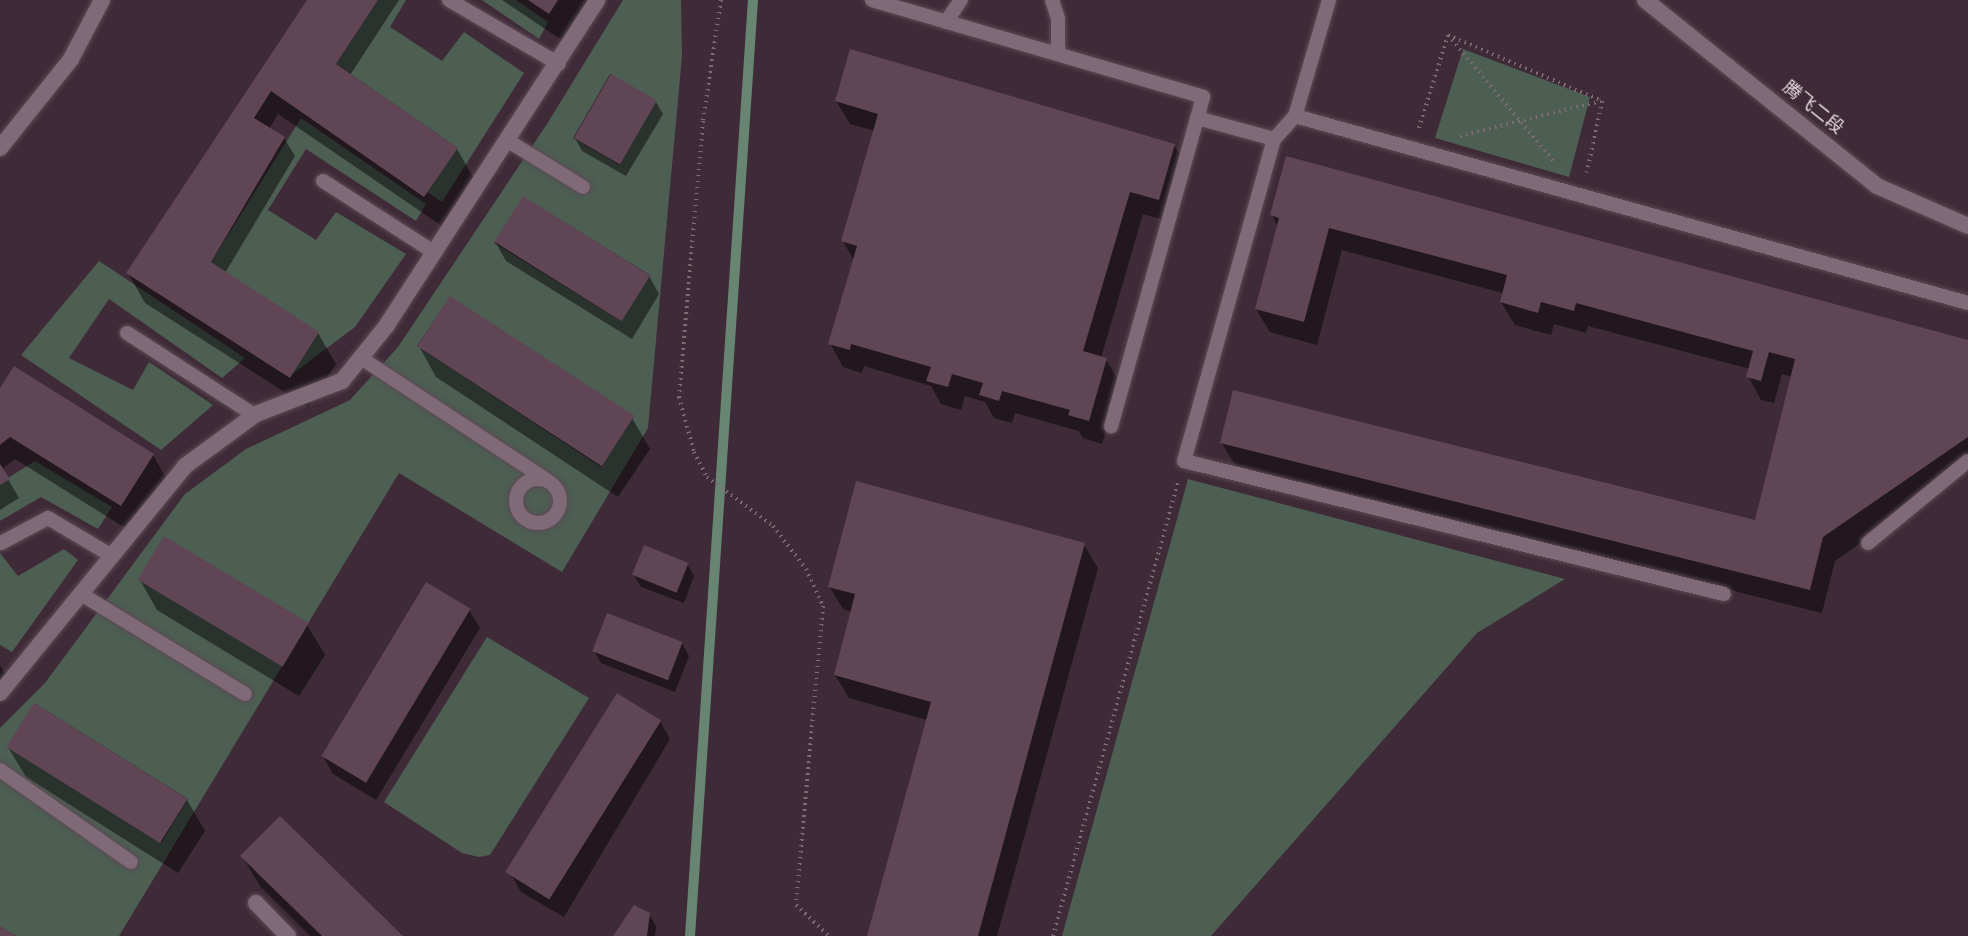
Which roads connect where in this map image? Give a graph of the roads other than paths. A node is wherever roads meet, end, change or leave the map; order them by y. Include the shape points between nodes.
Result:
1 (102, 0) edge
2 (449, 0) edge
3 (597, 0) edge
4 (872, 0) edge
5 (961, 0) edge
6 (1052, 0) edge
7 (1329, 0) edge
8 (1645, 0) edge
9 (946, 22) junction
10 (1058, 54) junction
11 (559, 64) junction
12 (1295, 116) junction
13 (1197, 118) junction
14 (1274, 139) junction
15 (508, 141) junction
16 (0, 148) edge
17 (323, 181) dead end
18 (583, 187) dead end
19 (1968, 226) edge
20 (435, 253) junction
21 (1968, 303) edge
22 (127, 333) dead end
23 (361, 358) junction
24 (254, 415) junction
25 (1111, 426) dead end
26 (1968, 461) edge
27 (547, 480) dead end
28 (1, 543) edge
29 (1868, 543) dead end
30 (112, 556) junction
31 (81, 594) junction
32 (1724, 594) dead end
33 (0, 693) edge
34 (245, 694) dead end
35 (0, 770) edge
36 (131, 862) dead end
37 (256, 903) dead end
38 (288, 936) edge

1 - 16 street via 71,59
2 - 11 lane
3 - 11 street
4 - 9 lane
5 - 9 lane
6 - 10 lane via 1058,20
7 - 12 lane
8 - 19 street, 腾飞二段 via 1877,186
9 - 10 lane
10 - 13 lane via 1203,97
11 - 15 street
12 - 14 lane
12 - 21 lane
13 - 14 lane
13 - 25 lane
14 - 32 lane via 1184,461
15 - 18 lane
15 - 20 street
17 - 20 lane
20 - 23 street
22 - 24 lane
23 - 24 street via 342,381
23 - 27 lane
24 - 30 street via 185,466
26 - 29 lane
28 - 30 lane via 48,518
30 - 31 street
31 - 33 street
31 - 34 lane
35 - 36 lane
37 - 38 street

